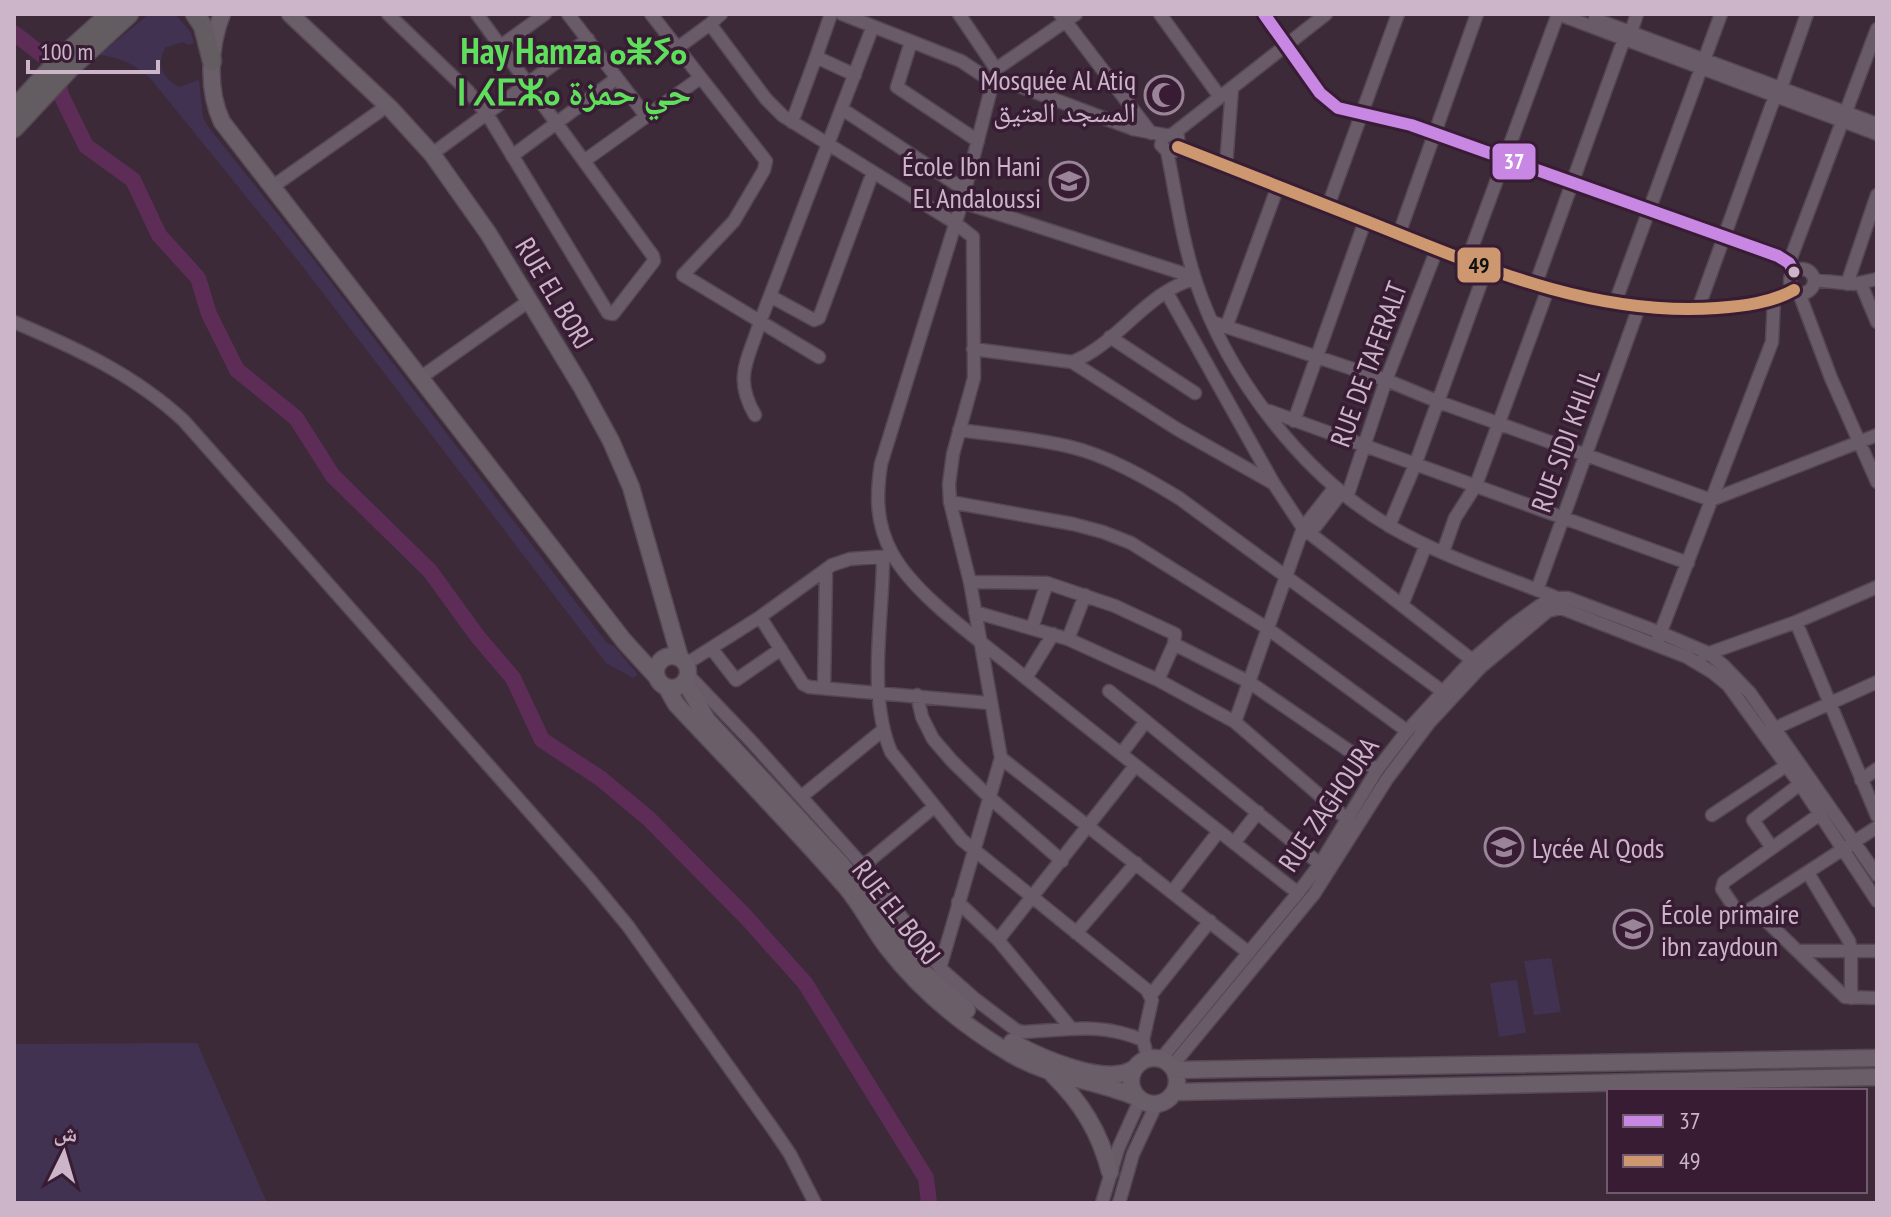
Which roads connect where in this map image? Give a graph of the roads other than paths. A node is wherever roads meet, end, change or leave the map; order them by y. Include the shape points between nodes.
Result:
1 (129, 14) edge
2 (195, 14) edge
3 (222, 14) edge
4 (290, 14) edge
5 (388, 14) edge
6 (477, 14) edge
7 (545, 14) edge
8 (568, 14) edge
9 (651, 14) edge
10 (721, 14) edge
11 (831, 14) edge
12 (842, 14) edge
13 (959, 14) edge
14 (1160, 14) edge
15 (1264, 14) edge
16 (1326, 14) edge
17 (1398, 14) edge
18 (1477, 14) edge
19 (1558, 14) edge
20 (1581, 14) edge
21 (1637, 14) edge
22 (1721, 14) edge
23 (1807, 14) edge
24 (1067, 16) edge
25 (531, 18) edge
26 (106, 22) edge
27 (710, 24) junction
28 (873, 26) junction
29 (1877, 29) edge
30 (1627, 36) junction
31 (588, 39) junction
32 (911, 42) junction
33 (978, 43) junction
34 (502, 45) junction
35 (1287, 45) junction
36 (676, 49) junction
37 (816, 57) junction
38 (212, 61) junction
39 (961, 61) junction
40 (1703, 64) junction
41 (994, 74) junction
42 (855, 75) junction
43 (617, 78) junction
44 (700, 78) junction
45 (530, 84) junction
46 (1232, 88) junction
47 (1778, 92) junction
48 (1220, 97) junction
49 (387, 106) junction
50 (14, 109) edge
51 (842, 109) junction
52 (487, 114) junction
53 (1362, 114) junction
54 (646, 116) junction
55 (1844, 117) junction
56 (556, 121) junction
57 (792, 122) junction
58 (1877, 124) edge
59 (14, 128) edge
60 (1133, 129) junction
61 (1151, 133) junction
62 (1435, 133) junction
63 (1877, 134) edge
64 (978, 141) junction
65 (1169, 143) junction
66 (829, 145) junction
67 (432, 154) junction
68 (512, 156) junction
69 (1505, 158) junction
70 (584, 161) junction
71 (1226, 166) junction
72 (873, 172) junction
73 (1572, 183) junction
74 (1278, 186) junction
75 (272, 187) junction
76 (1877, 195) edge
77 (964, 196) junction
78 (1328, 206) junction
79 (1649, 211) junction
80 (1365, 221) junction
81 (955, 223) junction
82 (1399, 234) junction
83 (1724, 237) junction
84 (1437, 249) junction
85 (1467, 261) junction
86 (1792, 267) junction
87 (1486, 269) junction
88 (1194, 278) junction
89 (1877, 279) edge
90 (1814, 280) junction
91 (1847, 284) junction
92 (1861, 284) junction
93 (1541, 288) junction
94 (1796, 291) junction
95 (1167, 293) junction
96 (770, 296) junction
97 (1774, 299) junction
98 (529, 301) junction
99 (1615, 303) junction
100 (1639, 307) junction
101 (1698, 309) junction
102 (14, 322) edge
103 (760, 322) junction
104 (1212, 322) junction
105 (1877, 322) edge
106 (1227, 325) junction
107 (1110, 337) junction
108 (973, 349) junction
109 (1317, 356) junction
110 (819, 357) dead end
111 (1072, 362) junction
112 (420, 378) junction
113 (1386, 380) junction
114 (1195, 393) dead end
115 (1439, 402) junction
116 (1266, 410) junction
117 (755, 415) dead end
118 (1294, 421) junction
119 (1498, 423) junction
120 (959, 430) junction
121 (1877, 435) edge
122 (1860, 442) junction
123 (1362, 445) junction
124 (1584, 454) junction
125 (1415, 465) junction
126 (1877, 482) edge
127 (1274, 484) junction
128 (1476, 485) junction
129 (1341, 492) junction
130 (1711, 500) junction
131 (950, 502) junction
132 (1562, 520) junction
133 (1389, 526) junction
134 (1304, 532) junction
135 (1426, 545) junction
136 (1443, 552) junction
137 (888, 556) junction
138 (1688, 563) junction
139 (826, 570) junction
140 (1286, 575) junction
141 (970, 582) junction
142 (1047, 583) junction
143 (1877, 587) edge
144 (1537, 590) junction
145 (1085, 595) junction
146 (1558, 602) junction
147 (1402, 605) junction
148 (975, 612) junction
149 (760, 617) junction
150 (1796, 622) junction
151 (1032, 628) junction
152 (1267, 628) junction
153 (1053, 634) junction
154 (1659, 638) junction
155 (1068, 639) junction
156 (980, 641) junction
157 (1174, 644) junction
158 (711, 648) junction
159 (781, 649) junction
160 (1708, 653) junction
161 (1472, 660) junction
162 (1695, 661) junction
163 (685, 669) junction
164 (1026, 678) junction
165 (1158, 680) junction
166 (662, 682) junction
167 (1249, 682) junction
168 (1877, 682) edge
169 (824, 688) junction
170 (1109, 691) dead end
171 (1442, 691) junction
172 (878, 692) junction
173 (917, 695) junction
174 (989, 703) junction
175 (1829, 704) junction
176 (1146, 721) junction
177 (1235, 722) junction
178 (883, 730) junction
179 (1770, 730) junction
180 (1407, 731) junction
181 (1121, 754) junction
182 (1001, 758) junction
183 (1787, 765) junction
184 (1135, 766) junction
185 (1877, 769) edge
186 (1377, 770) junction
187 (1861, 780) junction
188 (1800, 784) junction
189 (801, 797) junction
190 (989, 797) junction
191 (934, 807) junction
192 (1258, 812) junction
193 (1820, 814) junction
194 (1712, 815) dead end
195 (1877, 816) edge
196 (1348, 820) junction
197 (1089, 826) junction
198 (1877, 827) edge
199 (1219, 831) junction
200 (1856, 842) junction
201 (1234, 843) junction
202 (1772, 848) junction
203 (973, 850) junction
204 (1844, 850) junction
205 (1062, 861) junction
206 (1136, 863) junction
207 (1320, 864) junction
208 (863, 866) junction
209 (1808, 873) junction
210 (1877, 875) edge
211 (1172, 892) junction
212 (1298, 893) junction
213 (1031, 897) junction
214 (1877, 901) edge
215 (958, 902) junction
216 (1754, 909) junction
217 (1210, 921) junction
218 (1076, 933) junction
219 (998, 940) junction
220 (1851, 950) junction
221 (1797, 951) junction
222 (1877, 951) edge
223 (1249, 953) junction
224 (940, 968) junction
225 (1150, 996) junction
226 (1851, 998) junction
227 (1877, 998) edge
228 (1070, 1027) junction
229 (1143, 1040) junction
230 (1877, 1058) edge
231 (1158, 1064) junction
232 (1407, 1067) junction
233 (1052, 1074) junction
234 (1877, 1077) edge
235 (1408, 1086) junction
236 (1175, 1092) junction
237 (1144, 1100) junction
238 (1110, 1172) junction
239 (815, 1203) edge
240 (1102, 1203) edge
241 (1119, 1203) edge

1 - 26 highway
2 - 38 highway
3 - 38 main road, RUE EL BORJ
4 - 49 main road, RUE EL BORJ
5 - 52 street
6 - 34 street
7 - 25 street
8 - 31 street
9 - 36 street
10 - 27 street
11 - 37 street
12 - 28 street
13 - 33 street
14 - 48 street
15 - 35 street
16 - 35 street
17 - 53 street
18 - 62 street
19 - 30 street
19 - 69 street
20 - 30 street
21 - 30 street
22 - 40 street
23 - 47 street
24 - 41 street
24 - 61 street
25 - 34 street
26 - 50 highway via 59,60
26 - 59 highway
27 - 36 street
27 - 57 street via 766,99
28 - 32 street
28 - 42 street
29 - 55 street
30 - 40 street
30 - 73 street
31 - 43 street
31 - 45 street
32 - 39 street
32 - 64 street via 897,87
33 - 39 street
33 - 41 street
34 - 45 street
35 - 46 street
35 - 53 street via 1328,101
36 - 44 street
37 - 42 street
37 - 57 street
38 - 75 main road, RUE EL BORJ via 218,113
39 - 41 street
40 - 47 street
40 - 79 street
41 - 60 street
41 - 64 street
42 - 51 street
43 - 54 street
43 - 56 street
44 - 54 street
44 - 103 street via 766,161 734,221 683,275
45 - 52 street
45 - 56 street
46 - 48 street
46 - 71 street
47 - 55 street
47 - 83 street
48 - 65 street
49 - 67 main road, RUE EL BORJ
49 - 75 street
51 - 66 street
51 - 77 street
52 - 67 street
52 - 68 street
53 - 62 street
53 - 78 street
54 - 70 street
55 - 58 street
55 - 63 street
55 - 86 street
56 - 68 street
56 - 70 street
57 - 66 street
60 - 61 street
60 - 65 street
61 - 65 street
62 - 69 street
62 - 82 street
64 - 77 street
65 - 71 street
65 - 88 street
66 - 72 street
66 - 96 street
67 - 98 main road, RUE EL BORJ
68 - 70 street via 611,315 654,259
69 - 73 street
69 - 85 street
71 - 74 street
72 - 81 street
72 - 96 street via 819,318
73 - 79 street
73 - 93 street
74 - 78 street
74 - 106 street
75 - 112 main road, RUE EL BORJ
76 - 91 street
77 - 81 street
77 - 88 street
78 - 80 street
79 - 83 street
79 - 99 street
80 - 82 street
80 - 109 street
81 - 108 street via 970,233 974,244
81 - 137 street via 881,464 877,509
82 - 84 street
83 - 86 street via 1778,256
83 - 101 street
84 - 85 street
84 - 113 street, RUE DE TAFERALT
85 - 87 street
86 - 90 street via 1808,271
86 - 94 street via 1790,281
87 - 93 street
87 - 115 street
88 - 95 street
88 - 104 street
89 - 92 street
90 - 91 street
90 - 94 street via 1810,291
91 - 92 street
92 - 105 street
93 - 99 street
93 - 119 street
94 - 97 street
94 - 122 street
95 - 107 street
95 - 127 street
96 - 103 street
97 - 101 street
97 - 130 street via 1772,342
98 - 112 street
98 - 163 main road, RUE EL BORJ via 593,408 631,487
99 - 100 street
100 - 101 street
100 - 124 street, RUE SIDI KHLIL
102 - 239 street via 132,379 192,429 628,926 781,1141
103 - 110 street
103 - 117 street via 742,384
104 - 106 street
104 - 116 street
106 - 109 street
107 - 111 street
107 - 114 street
108 - 111 street
108 - 120 street via 973,387
109 - 113 street
109 - 118 street
111 - 127 street
112 - 166 main road, RUE EL BORJ via 624,641
113 - 115 street
113 - 123 street, RUE DE TAFERALT
115 - 119 street
115 - 125 street
116 - 118 street
116 - 129 street via 1298,451
118 - 123 street
119 - 124 street
119 - 128 street
120 - 131 street via 950,468
120 - 140 street via 1091,453 1179,498
121 - 122 street
122 - 126 street
122 - 130 street
123 - 125 street
123 - 129 street, RUE DE TAFERALT
124 - 130 street
124 - 132 street, RUE SIDI KHLIL
125 - 128 street
125 - 133 street
127 - 134 street
128 - 132 street
128 - 136 street via 1455,518
129 - 133 street
129 - 134 street
130 - 138 street
131 - 141 street
131 - 152 street via 1103,532 1131,543
132 - 138 street
132 - 144 street, RUE SIDI KHLIL
133 - 135 street
134 - 140 street
134 - 147 street
135 - 136 street
135 - 147 street
136 - 144 street
137 - 139 street via 841,561
137 - 156 street
137 - 172 street
138 - 154 street
139 - 149 street
139 - 169 street
140 - 152 street
140 - 171 street
141 - 142 street
141 - 148 street
142 - 145 street
142 - 151 street
143 - 150 street
144 - 146 street
145 - 155 street
145 - 157 street via 1175,634
146 - 154 street
146 - 161 street, RUE ZAGHOURA via 1543,602
146 - 231 street, RUE ZAGHOURA via 1481,667 1429,723 1314,894
147 - 161 street
148 - 151 street
148 - 156 street
149 - 158 street
149 - 159 street
150 - 160 street
150 - 175 street
151 - 153 street
152 - 167 street
152 - 180 street
153 - 155 street
153 - 164 street
154 - 160 street
154 - 162 street
155 - 165 street
156 - 164 street
156 - 174 street
157 - 165 street
157 - 167 street
158 - 159 street via 736,680
158 - 163 street
159 - 169 street via 803,684
160 - 162 street
160 - 179 street via 1738,678
161 - 171 street, RUE ZAGHOURA
162 - 179 street via 1728,685
163 - 166 main road via 678,687
163 - 166 main road via 664,658 657,666
163 - 189 street
163 - 231 main road, RUE EL BORJ via 707,720 842,865 910,956 944,991 1001,1035 1045,1058 1112,1075
164 - 181 street
165 - 177 street
166 - 233 main road, RUE EL BORJ via 676,704 854,897 923,988 991,1041
167 - 177 street
167 - 186 street
168 - 175 street
169 - 172 street
170 - 176 street
171 - 180 street, RUE ZAGHOURA
172 - 173 street
172 - 178 street
173 - 174 street
173 - 190 street via 933,739
174 - 182 street
175 - 179 street
175 - 187 street
176 - 181 street
176 - 192 street
177 - 196 street
178 - 189 street
178 - 191 street via 891,752
179 - 183 street
179 - 200 street
180 - 186 street, RUE ZAGHOURA
181 - 184 street
182 - 190 street
182 - 197 street
183 - 188 street
183 - 194 street
184 - 197 street
184 - 199 street
185 - 187 street
186 - 196 street, RUE ZAGHOURA
187 - 195 street
188 - 193 street
188 - 202 street via 1753,820
189 - 208 street
190 - 203 street
190 - 205 street
191 - 203 street
191 - 208 street
192 - 201 street
192 - 207 street
193 - 202 street
193 - 204 street
196 - 207 street, RUE ZAGHOURA
197 - 205 street
197 - 206 street
198 - 200 street
199 - 201 street
199 - 211 street
200 - 204 street
200 - 210 street
201 - 212 street
202 - 216 street via 1722,885 1740,916
203 - 213 street
203 - 215 street
204 - 209 street
204 - 214 street
205 - 213 street
206 - 211 street
206 - 218 street
207 - 212 street, RUE ZAGHOURA
208 - 224 street
209 - 216 street
209 - 220 street
211 - 217 street
212 - 223 street, RUE ZAGHOURA
213 - 218 street
213 - 219 street
215 - 219 street
215 - 224 street
216 - 221 street
217 - 223 street
217 - 225 street
218 - 225 street
219 - 228 street
220 - 221 street
220 - 222 street
220 - 226 street
221 - 226 street
223 - 231 street, RUE ZAGHOURA
224 - 228 street via 1016,1030
225 - 229 street
226 - 227 street
228 - 229 street via 1107,1028
229 - 231 street
230 - 232 main road, RUE EL BORJ
231 - 232 main road, RUE EL BORJ
231 - 236 main road via 1178,1081
231 - 237 main road via 1131,1083
232 - 235 main road
233 - 237 main road, RUE EL BORJ
233 - 238 main road via 1089,1118
234 - 235 main road
235 - 236 main road
236 - 237 main road via 1167,1101
237 - 238 street
237 - 241 street
238 - 240 street

